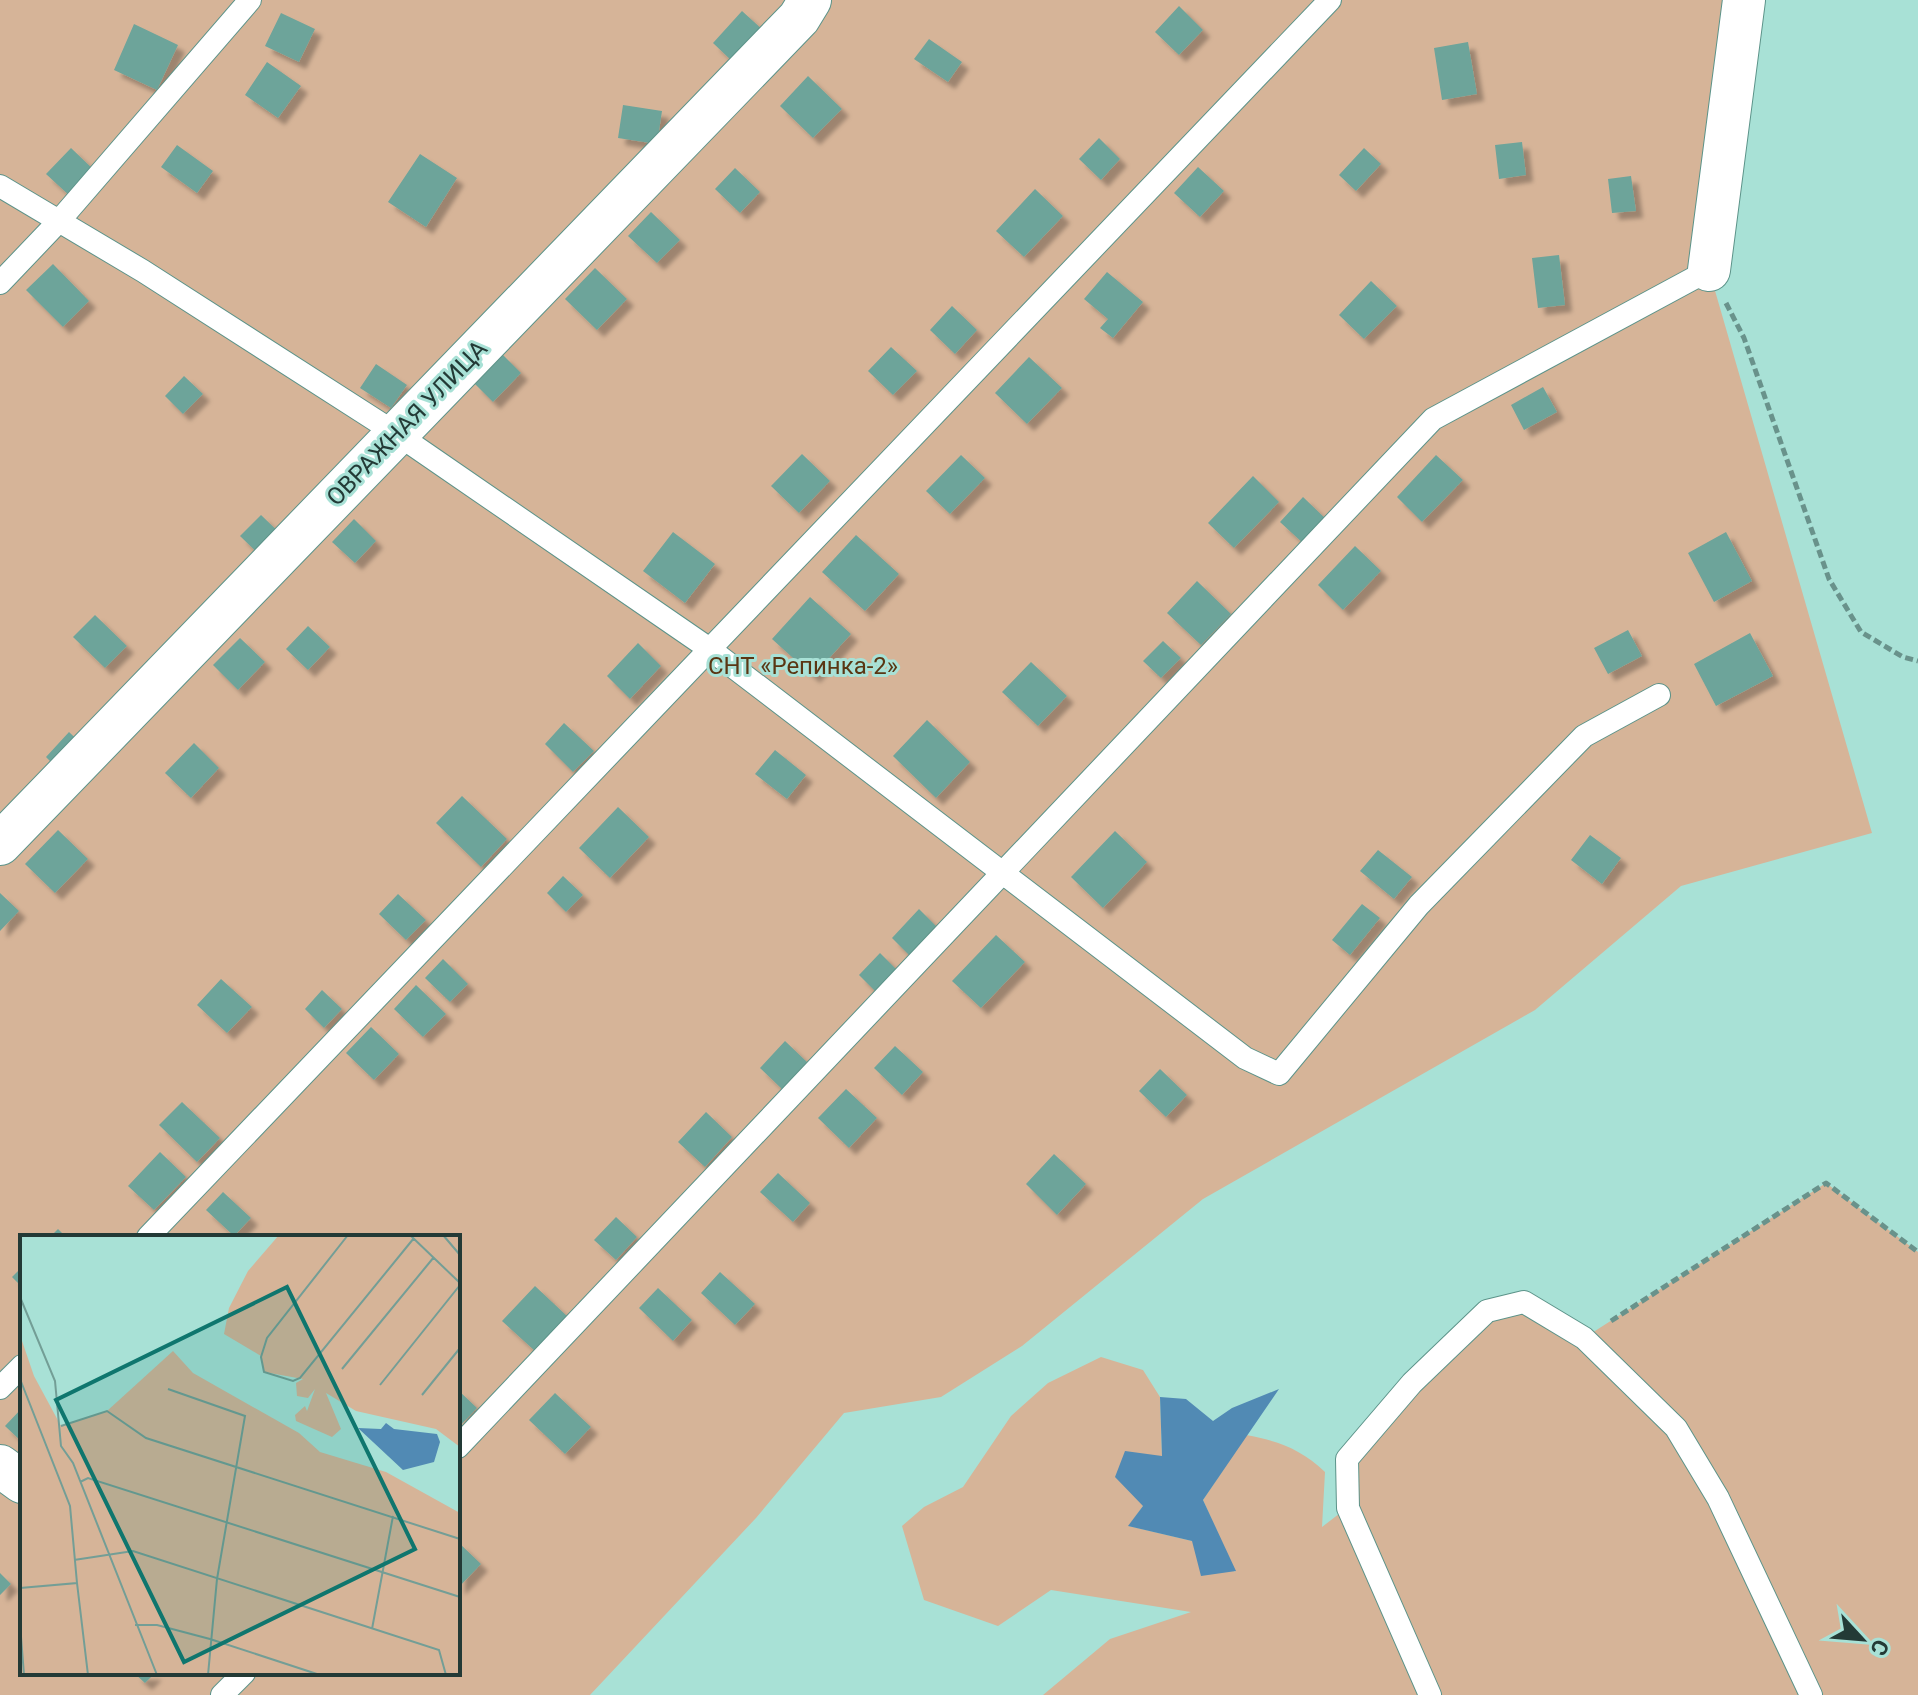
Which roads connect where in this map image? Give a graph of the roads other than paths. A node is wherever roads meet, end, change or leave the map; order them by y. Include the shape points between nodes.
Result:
1 (250, 0) edge
2 (810, 0) edge
3 (1330, 0) edge
4 (1744, 0) edge
5 (0, 186) edge
6 (59, 221) junction
7 (1709, 270) joint
8 (0, 283) edge
9 (397, 434) junction
10 (711, 650) junction
11 (1659, 695) dead end
12 (0, 844) edge
13 (1002, 870) junction
14 (150, 1235) edge
15 (20, 1368) edge
16 (0, 1388) edge
17 (460, 1445) edge
18 (0, 1466) edge
19 (20, 1481) edge
20 (242, 1675) edge
21 (222, 1695) edge
22 (1430, 1695) edge
23 (1811, 1695) edge

1 - 6 lane
2 - 9 street, ОВРАЖНАЯ УЛИЦА via 799,18
3 - 10 lane
4 - 7 street
5 - 6 lane
6 - 8 lane
6 - 9 lane
7 - 13 lane via 1433,419
9 - 10 lane
9 - 12 street, ОВРАЖНАЯ УЛИЦА
10 - 13 lane
10 - 14 lane
11 - 13 lane via 1584,736 1419,905 1279,1074 1245,1058
13 - 17 lane
15 - 16 lane
18 - 19 street
20 - 21 lane
22 - 23 lane via 1348,1508 1347,1459 1412,1383 1487,1311 1524,1302 1584,1338 1676,1428 1718,1498

